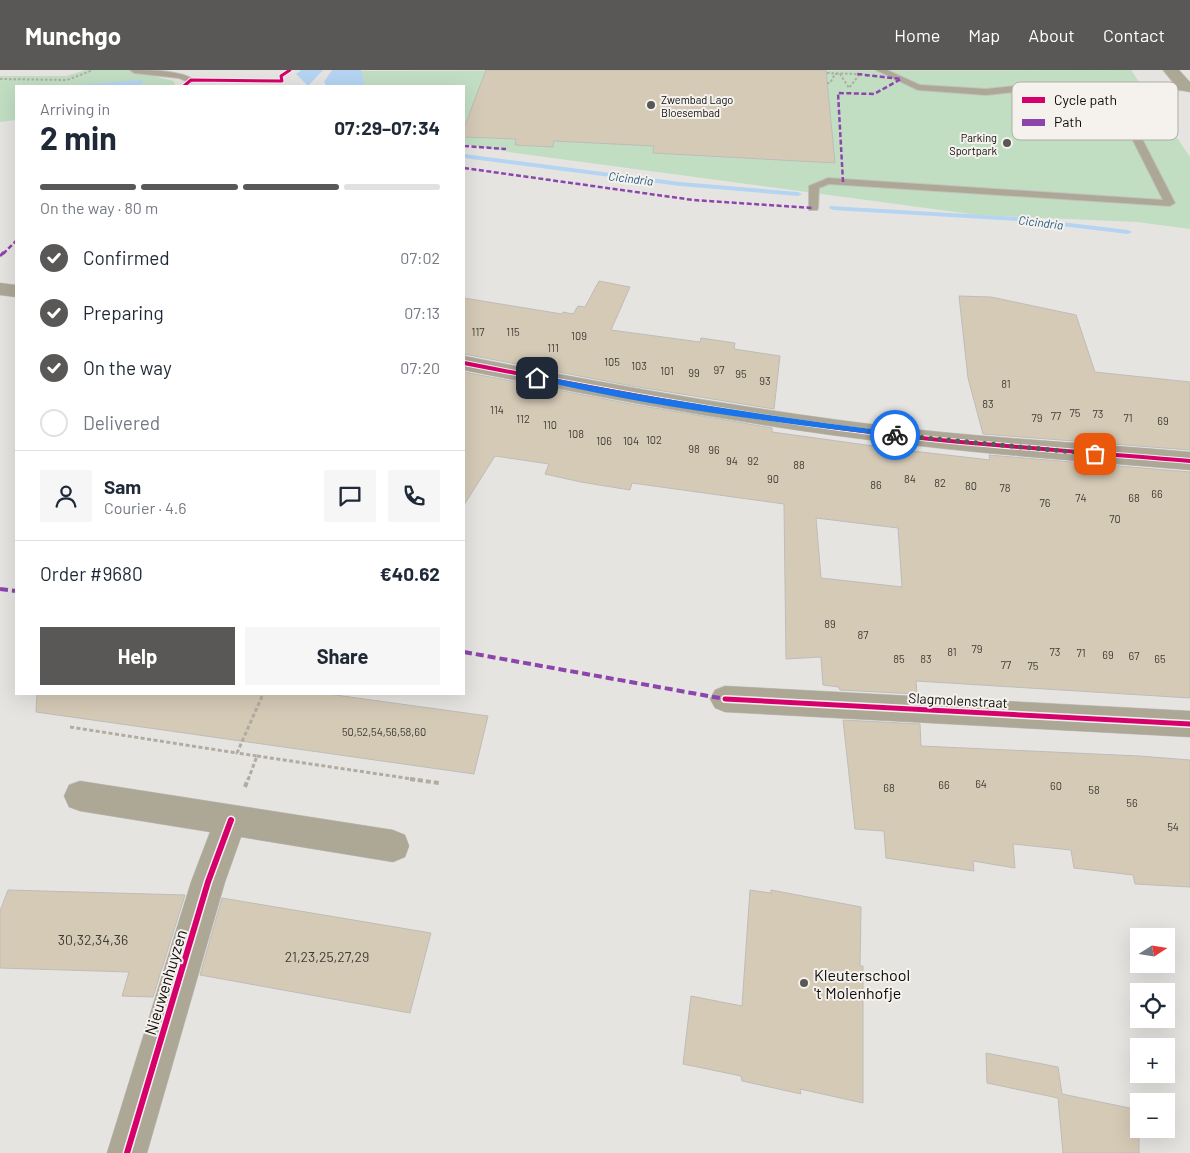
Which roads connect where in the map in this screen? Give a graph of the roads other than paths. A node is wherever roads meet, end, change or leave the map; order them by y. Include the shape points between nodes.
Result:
1 (134, 70) edge
2 (880, 70) edge
3 (1171, 70) edge
4 (191, 80) dead end
5 (1012, 89) edge
6 (1188, 89) edge
7 (1138, 140) edge
8 (813, 208) dead end
9 (0, 289) edge
10 (15, 291) edge
11 (465, 363) edge
12 (1190, 461) edge
13 (725, 699) dead end
14 (1190, 724) edge
15 (80, 796) dead end
16 (232, 820) junction
17 (392, 846) dead end
18 (127, 1153) edge

1 - 4 lane
2 - 5 lane via 918,87 986,92
3 - 6 street
7 - 8 lane via 1170,203 828,182 814,186
9 - 10 street
11 - 12 street via 647,399 774,419 912,437
13 - 14 street, Slagmolenstraat
15 - 16 street
16 - 17 street
16 - 18 street, Nieuwenhuyzen via 208,882

